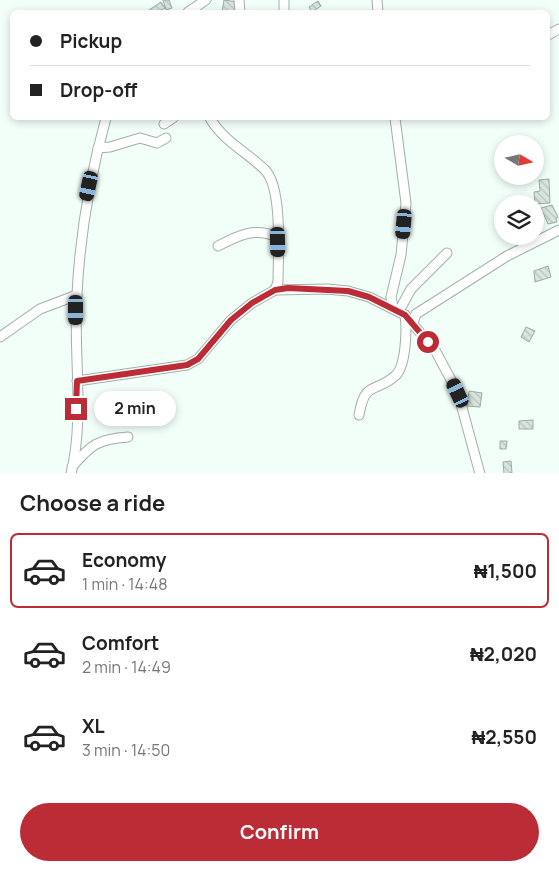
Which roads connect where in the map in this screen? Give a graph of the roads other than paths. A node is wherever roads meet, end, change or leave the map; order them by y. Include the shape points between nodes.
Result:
1 (206, 0) edge
2 (191, 10) edge
3 (105, 120) edge
4 (169, 120) edge
5 (211, 120) edge
6 (395, 120) edge
7 (164, 124) dead end
8 (166, 138) dead end
9 (98, 148) junction
10 (559, 230) edge
11 (278, 237) junction
12 (218, 246) dead end
13 (447, 252) dead end
14 (275, 290) junction
15 (76, 295) junction
16 (399, 311) junction
17 (413, 324) junction
18 (0, 337) edge
19 (77, 381) junction
20 (358, 415) dead end
21 (128, 437) dead end
22 (71, 470) edge
23 (480, 473) edge

1 - 2 street
3 - 9 street
4 - 7 street
5 - 11 street via 219,131 272,177
6 - 16 street via 406,204 401,255 391,297
8 - 9 street via 157,142 140,138
9 - 15 street via 86,200
10 - 17 street via 485,268 416,314
11 - 12 street via 256,231
11 - 14 street via 278,282
13 - 16 street via 411,289
14 - 16 street via 348,291
14 - 19 street via 231,320 198,359 187,365
15 - 18 street via 40,309
15 - 19 street
16 - 17 street
16 - 20 street via 406,332 400,371 370,389 361,400
17 - 23 street via 435,350 458,393
19 - 22 street
21 - 22 street via 108,438 94,444

